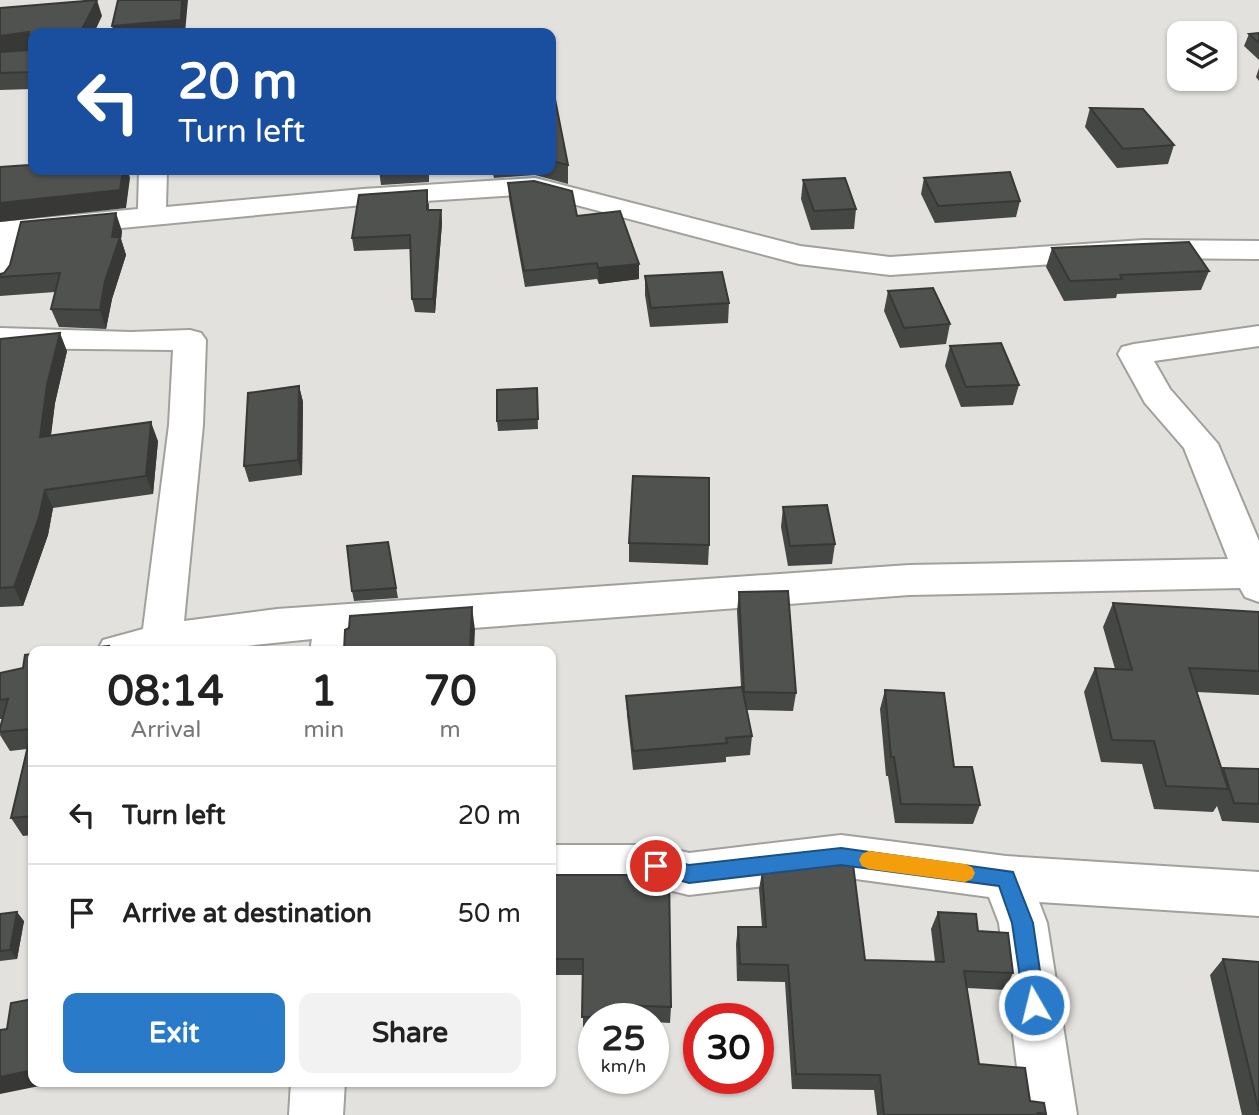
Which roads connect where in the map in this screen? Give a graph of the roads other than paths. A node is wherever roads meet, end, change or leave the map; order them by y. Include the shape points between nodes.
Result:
1 (153, 175) edge
2 (363, 184) edge
3 (152, 219) junction
4 (6, 231) edge
5 (1259, 250) edge
6 (0, 282) edge
7 (1259, 336) edge
8 (0, 338) edge
9 (1256, 580) edge
10 (333, 637) edge
11 (162, 640) junction
12 (138, 646) edge
13 (556, 866) edge
14 (1006, 878) junction
15 (1259, 894) edge
16 (318, 1087) edge
17 (316, 1115) edge
18 (1050, 1115) edge

1 - 3 street
2 - 3 street
2 - 5 street via 535,186 799,254 890,266 1144,249
3 - 4 street
4 - 6 street
7 - 9 street via 1133,354 1157,395 1200,444
8 - 11 street via 190,340 186,425
9 - 10 street via 909,580 465,611
10 - 11 street via 277,625
11 - 12 street
13 - 14 street via 656,866 689,874 841,856
14 - 15 street
14 - 18 street via 1023,923
16 - 17 street

